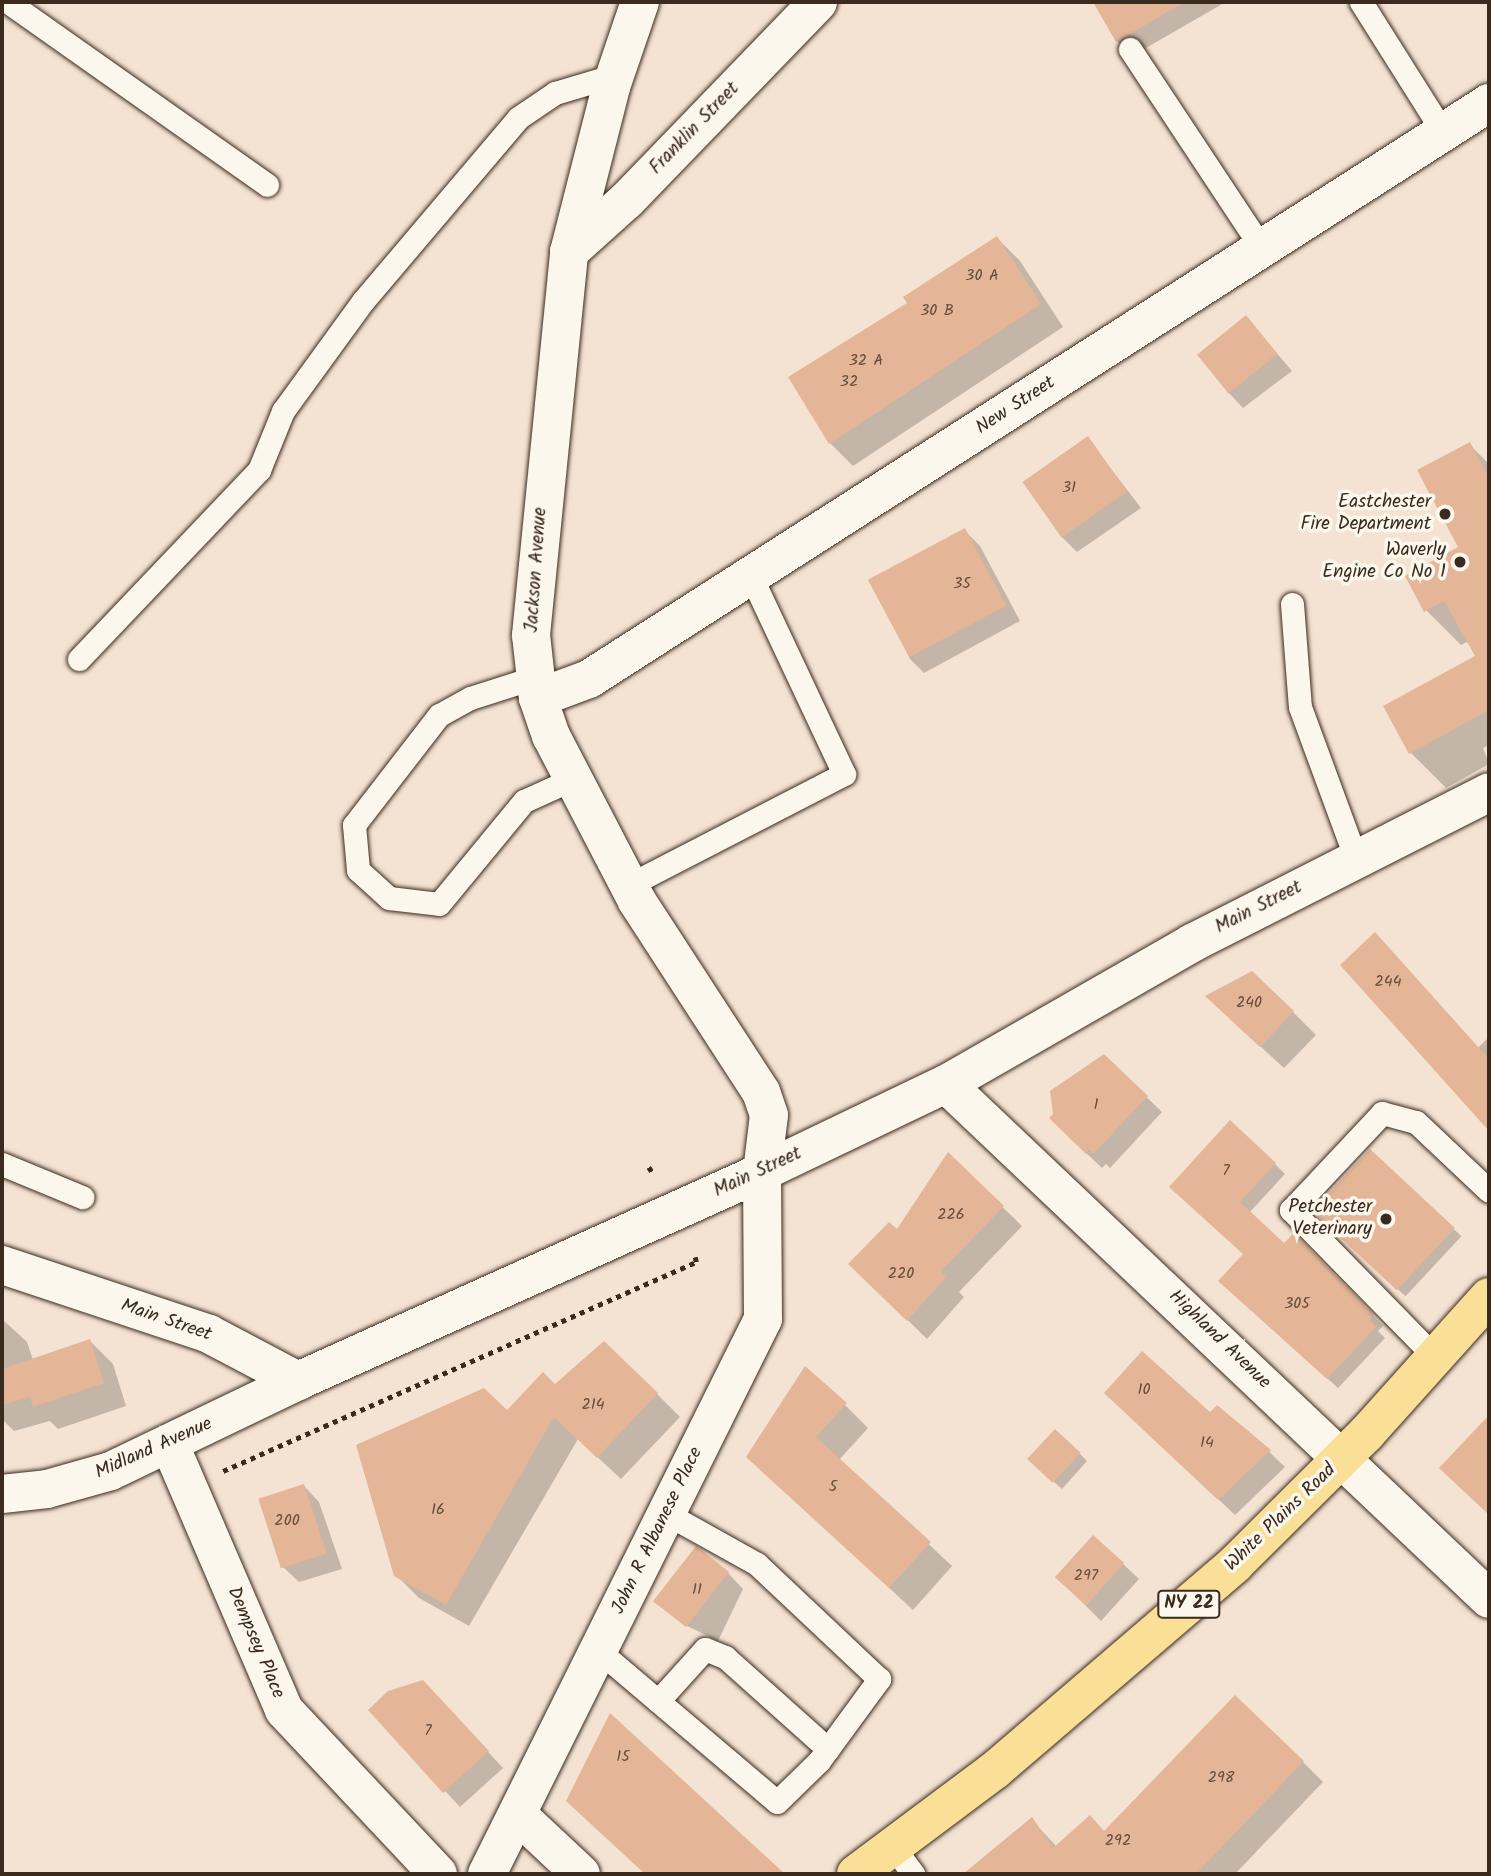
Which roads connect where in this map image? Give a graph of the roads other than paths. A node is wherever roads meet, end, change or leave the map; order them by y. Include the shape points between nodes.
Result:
1 (8, 2) edge
2 (640, 2) edge
3 (817, 2) edge
4 (1362, 2) edge
5 (1130, 49) dead end
6 (615, 75) junction
7 (1489, 103) edge
8 (1444, 134) junction
9 (267, 185) dead end
10 (1263, 250) junction
11 (569, 252) junction
12 (751, 576) junction
13 (1292, 604) dead end
14 (79, 659) dead end
15 (537, 688) junction
16 (573, 779) junction
17 (1489, 792) edge
18 (1356, 859) junction
19 (629, 885) junction
20 (946, 1084) junction
21 (2, 1164) edge
22 (762, 1172) junction
23 (1489, 1192) edge
24 (82, 1197) dead end
25 (2, 1265) edge
26 (1489, 1297) edge
27 (1435, 1357) junction
28 (298, 1381) junction
29 (170, 1445) junction
30 (1340, 1461) junction
31 (2, 1494) edge
32 (667, 1514) junction
33 (1489, 1599) edge
34 (599, 1651) junction
35 (658, 1702) junction
36 (828, 1749) junction
37 (518, 1815) junction
38 (903, 1861) edge
39 (439, 1874) edge
40 (487, 1874) edge
41 (581, 1874) edge
42 (856, 1874) edge

1 - 9 lane
2 - 6 street, Jackson Avenue
3 - 11 street, Franklin Street via 628,200
4 - 8 lane
5 - 10 lane
6 - 11 street, Jackson Avenue
6 - 14 lane via 555,93 518,118 363,301 291,400 259,470
7 - 8 street, New Street
8 - 10 street, New Street
10 - 12 street, New Street
11 - 15 street, Jackson Avenue via 537,538 531,635
12 - 15 street, New Street via 589,679
12 - 19 lane via 844,774
13 - 18 lane via 1300,707
15 - 16 street, Jackson Avenue
15 - 16 lane via 470,698 439,716 354,825 358,870 389,898 439,904 524,800
16 - 19 street, Jackson Avenue
17 - 18 street, Main Street
18 - 20 street, Main Street via 1192,943
19 - 22 street, Jackson Avenue via 761,1092 769,1115
20 - 22 street, Main Street
20 - 30 street, Highland Avenue via 1213,1333
21 - 24 lane
22 - 28 street, Main Street
22 - 32 street, John R Albanese Place via 763,1319
23 - 27 lane via 1416,1122 1382,1113 1291,1210
25 - 28 street, Main Street via 209,1334
26 - 27 main road, White Plains Road / NY 22
27 - 30 main road, White Plains Road / NY 22
28 - 29 street, Midland Avenue
29 - 31 street, Midland Avenue via 99,1476
29 - 39 street, Dempsey Place via 284,1710
30 - 33 street, Highland Avenue
30 - 38 main road, White Plains Road / NY 22 via 1235,1564
32 - 34 street, John R Albanese Place
32 - 36 lane via 757,1564 879,1679
34 - 35 lane
34 - 37 street, John R Albanese Place
35 - 36 lane via 777,1802
35 - 36 lane via 705,1649 725,1657
37 - 40 street, John R Albanese Place
37 - 41 street
38 - 42 main road, White Plains Road / NY 22

